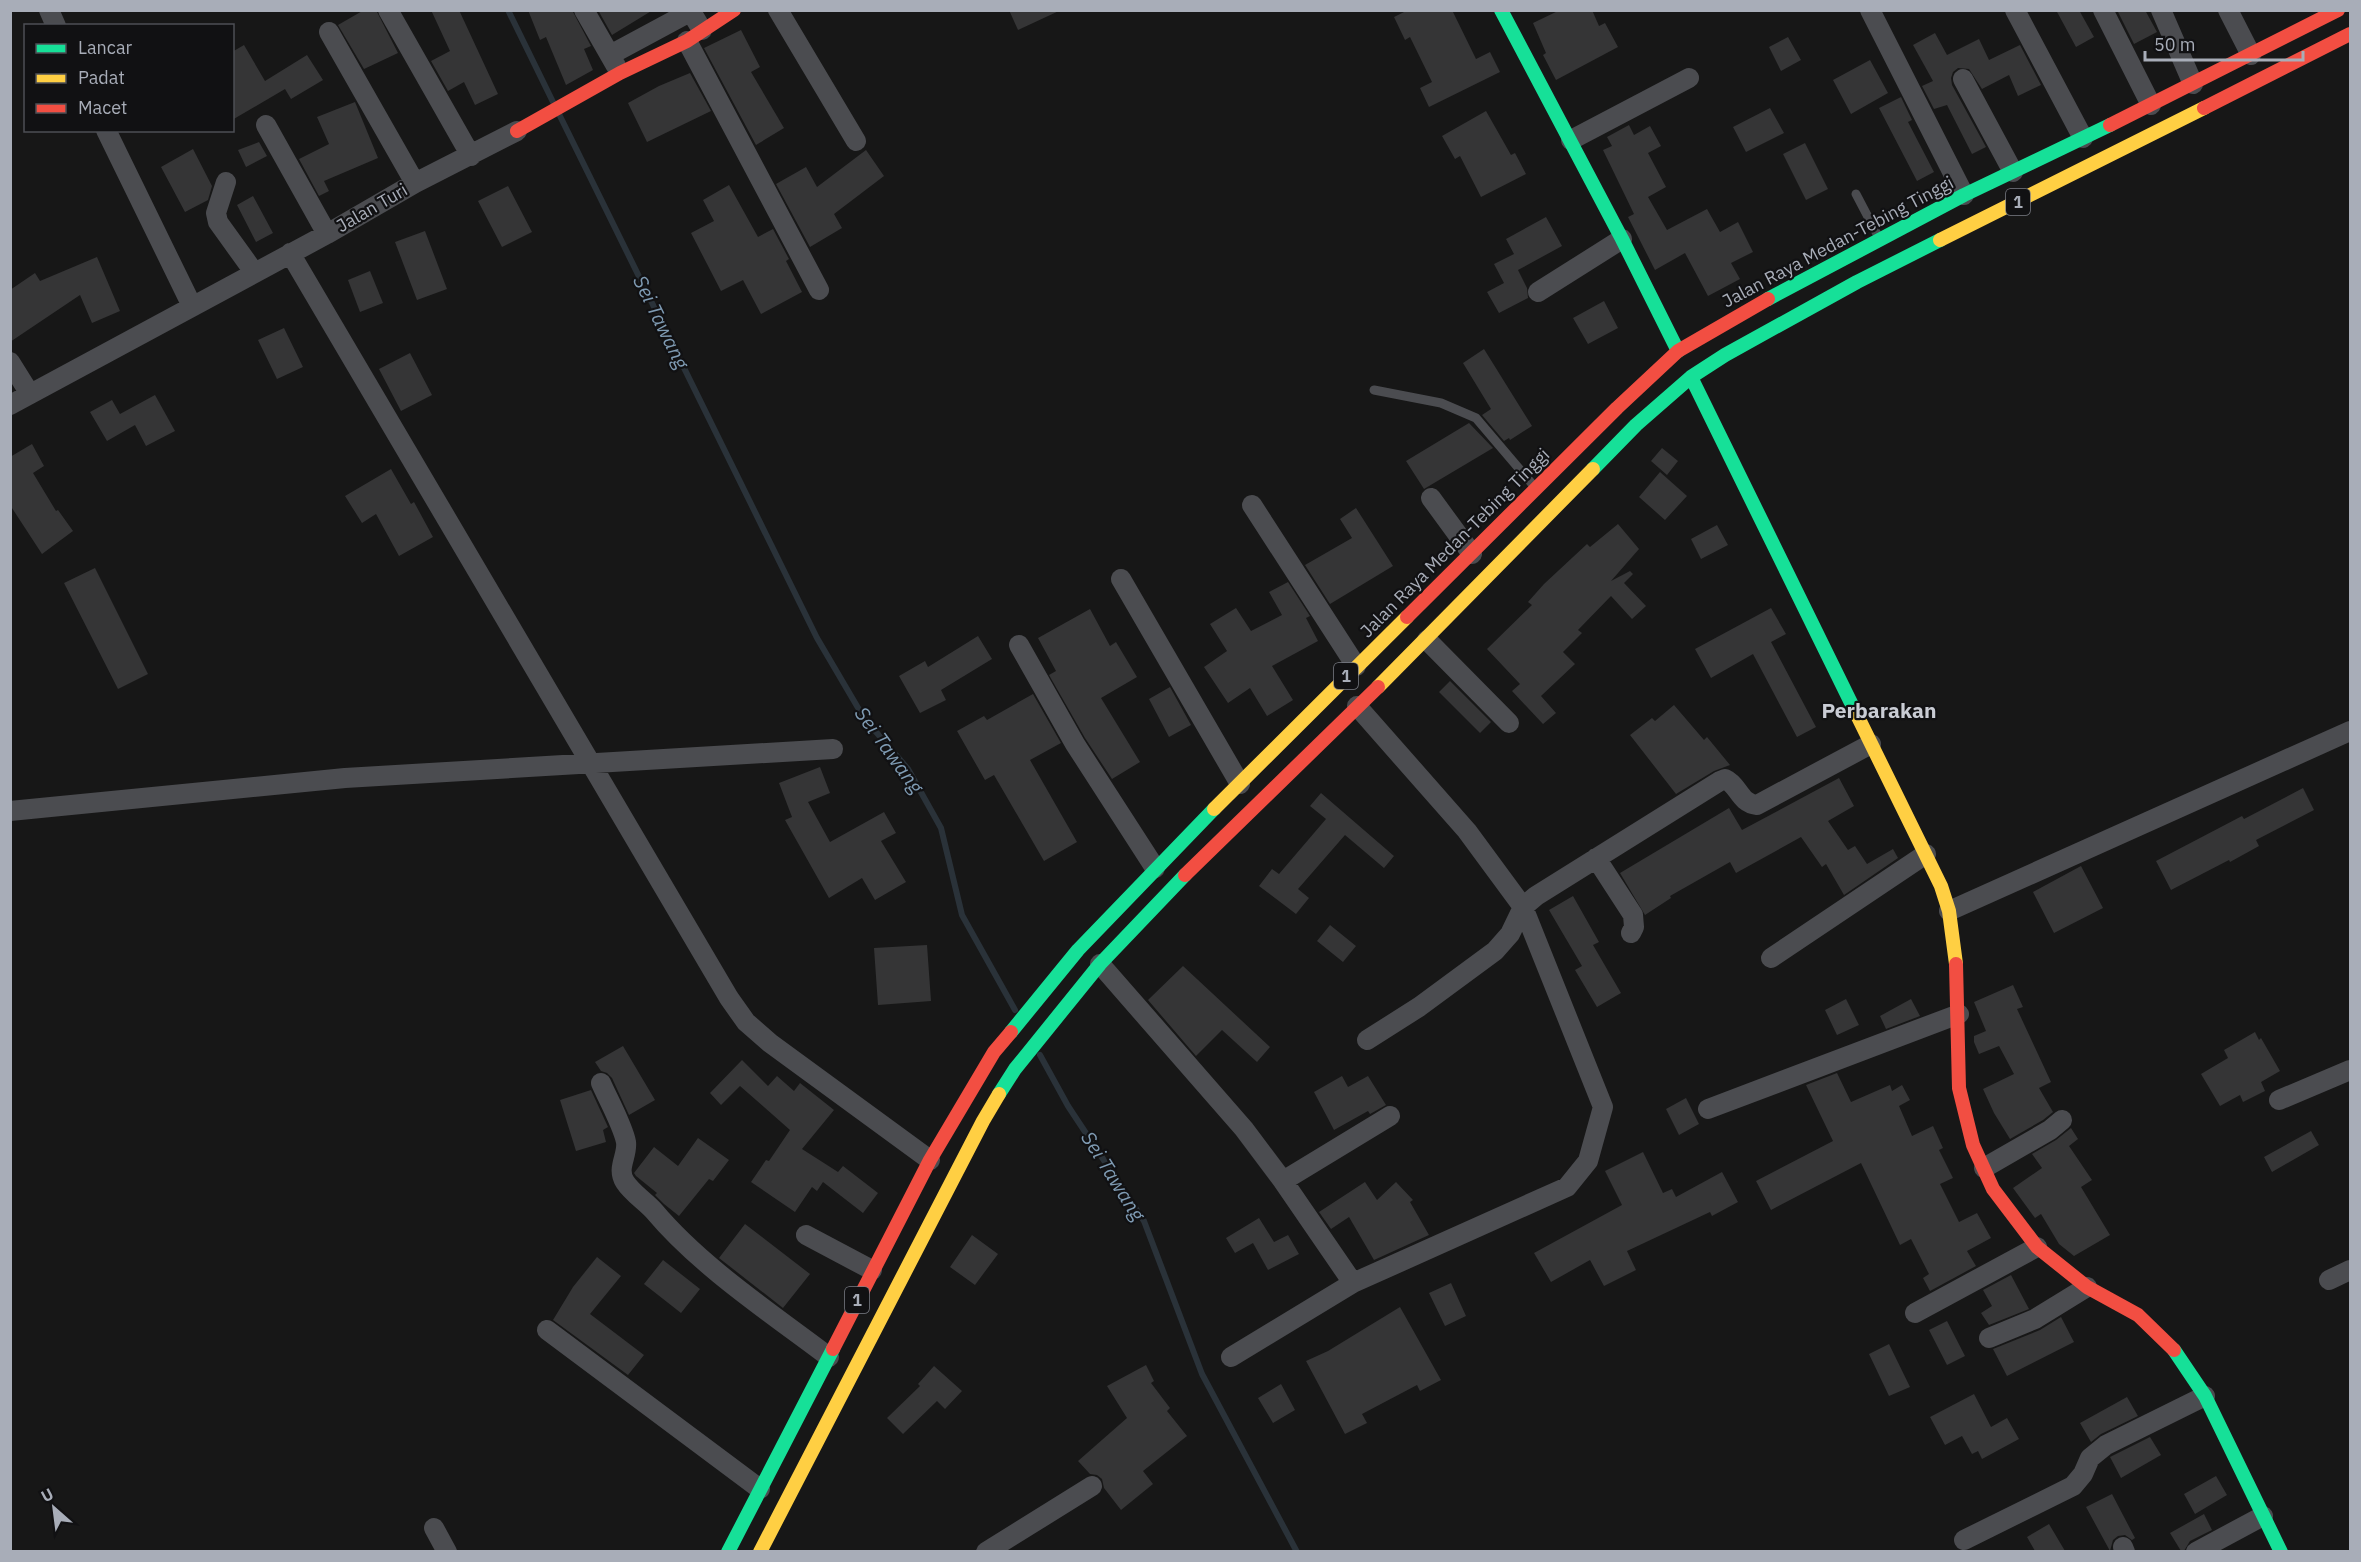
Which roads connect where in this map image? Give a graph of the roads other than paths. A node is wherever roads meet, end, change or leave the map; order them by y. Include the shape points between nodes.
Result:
1 (49, 10) edge
2 (388, 10) edge
3 (584, 10) edge
4 (734, 10) edge
5 (778, 10) edge
6 (1501, 10) edge
7 (1870, 10) edge
8 (2015, 10) edge
9 (2103, 10) edge
10 (2161, 10) edge
11 (2228, 10) edge
12 (2325, 14) edge
13 (55, 24) edge
14 (329, 32) dead end
15 (2350, 34) edge
16 (694, 35) junction
17 (610, 55) junction
18 (2251, 55) junction
19 (620, 74) junction
20 (1689, 78) dead end
21 (1963, 79) dead end
22 (2193, 84) junction
23 (2151, 105) junction
24 (266, 125) dead end
25 (517, 131) joint
26 (107, 132) edge
27 (2083, 138) junction
28 (1571, 140) junction
29 (856, 141) dead end
30 (471, 156) junction
31 (2013, 172) junction
32 (226, 182) dead end
33 (416, 183) junction
34 (1856, 194) dead end
35 (1964, 195) junction
36 (327, 234) junction
37 (1622, 239) junction
38 (1880, 239) junction
39 (290, 253) junction
40 (254, 272) junction
41 (819, 290) dead end
42 (1538, 292) dead end
43 (192, 306) junction
44 (1678, 351) junction
45 (10, 362) edge
46 (1691, 377) junction
47 (1374, 390) dead end
48 (30, 394) junction
49 (10, 405) edge
50 (1536, 489) junction
51 (1431, 498) dead end
52 (1252, 505) dead end
53 (1472, 554) junction
54 (1121, 579) dead end
55 (1427, 640) junction
56 (1019, 645) dead end
57 (1356, 666) junction
58 (1376, 687) junction
59 (1357, 706) junction
60 (1509, 723) dead end
61 (2350, 731) edge
62 (1871, 744) junction
63 (833, 748) dead end
64 (591, 762) junction
65 (1240, 784) junction
66 (10, 810) edge
67 (1926, 854) junction
68 (1596, 858) junction
69 (1155, 868) junction
70 (1523, 908) junction
71 (1949, 911) junction
72 (1631, 933) dead end
73 (1771, 958) dead end
74 (1100, 964) junction
75 (1959, 1014) junction
76 (1367, 1040) dead end
77 (2350, 1070) edge
78 (601, 1083) dead end
79 (2279, 1100) dead end
80 (1708, 1108) dead end
81 (1390, 1116) dead end
82 (2062, 1120) dead end
83 (930, 1160) junction
84 (1984, 1168) junction
85 (1283, 1181) junction
86 (806, 1235) dead end
87 (2037, 1247) junction
88 (872, 1270) junction
89 (2350, 1270) edge
90 (2329, 1280) dead end
91 (1353, 1283) junction
92 (2087, 1287) junction
93 (1915, 1313) dead end
94 (547, 1330) dead end
95 (1989, 1338) dead end
96 (829, 1357) junction
97 (1231, 1357) dead end
98 (2205, 1396) junction
99 (1092, 1486) dead end
100 (760, 1489) junction
101 (2263, 1516) junction
102 (434, 1528) dead end
103 (1964, 1540) dead end
104 (765, 1549) edge
105 (447, 1551) edge
106 (728, 1551) edge
107 (987, 1551) edge
108 (2196, 1551) edge
109 (2281, 1551) edge

1 - 13 street
2 - 30 street
3 - 17 street
4 - 16 main road, Jalan Turi
5 - 29 street
6 - 28 main road
7 - 35 street
8 - 27 street
9 - 23 street
10 - 22 street
11 - 18 street
12 - 18 main road, Jalan Raya Medan-Tebing Tinggi / 1
14 - 33 street
15 - 46 main road, 1 via 1857,282
16 - 17 street via 693,15 688,13
16 - 19 main road, Jalan Turi
16 - 41 street
17 - 19 street
18 - 22 main road, Jalan Raya Medan-Tebing Tinggi / 1
19 - 25 main road, Jalan Turi
20 - 28 street
21 - 31 street
22 - 23 main road, Jalan Raya Medan-Tebing Tinggi / 1
23 - 27 main road, Jalan Raya Medan-Tebing Tinggi / 1
24 - 36 street
25 - 30 street, Jalan Turi
26 - 43 street
27 - 31 main road, Jalan Raya Medan-Tebing Tinggi / 1
28 - 37 main road
30 - 33 street, Jalan Turi
31 - 35 main road, Jalan Raya Medan-Tebing Tinggi / 1
32 - 40 street via 216,213 218,222
33 - 36 street, Jalan Turi
34 - 38 lane
35 - 38 main road, Jalan Raya Medan-Tebing Tinggi / 1
36 - 39 street, Jalan Turi
37 - 42 street
37 - 44 main road
38 - 44 main road, Jalan Raya Medan-Tebing Tinggi / 1
39 - 40 street, Jalan Turi
39 - 64 street
40 - 43 street, Jalan Turi
43 - 48 street, Jalan Turi
44 - 50 main road, Jalan Raya Medan-Tebing Tinggi / 1
45 - 48 street
46 - 55 main road, 1 via 1636,425
46 - 62 main road
47 - 50 lane via 1441,403 1476,418
48 - 49 street, Jalan Turi
50 - 53 main road, Jalan Raya Medan-Tebing Tinggi / 1
51 - 53 street
52 - 57 street
53 - 57 main road, Jalan Raya Medan-Tebing Tinggi / 1
54 - 65 street
55 - 58 main road, 1
55 - 60 street
56 - 69 street via 1075,744
57 - 58 main road
57 - 65 main road, Jalan Raya Medan-Tebing Tinggi / 1
58 - 59 main road, 1
59 - 70 street via 1467,831
59 - 74 main road, 1
61 - 71 street
62 - 67 main road
62 - 68 street via 1757,805 1749,804 1725,779
63 - 64 street
64 - 66 street via 345,778
64 - 83 street via 746,1022
65 - 69 main road, Jalan Raya Medan-Tebing Tinggi / 1
67 - 71 main road
67 - 73 street
68 - 70 street
68 - 72 street via 1633,915
69 - 83 main road, Jalan Raya Medan-Tebing Tinggi / 1 via 1078,950 994,1052
70 - 76 street via 1510,934 1495,951
70 - 91 street via 1604,1107 1588,1161 1567,1187
71 - 75 main road
74 - 85 street via 1244,1129
74 - 104 main road, 1 via 1015,1070 983,1121
75 - 80 street
75 - 84 main road via 1959,1088 1973,1145
77 - 79 street
78 - 96 street via 626,1143 621,1172 626,1183 689,1247
81 - 85 street
82 - 84 street
83 - 88 main road, Jalan Raya Medan-Tebing Tinggi / 1
84 - 87 main road via 1994,1189
85 - 91 street
86 - 88 street
87 - 92 main road
87 - 93 street
88 - 96 main road, Jalan Raya Medan-Tebing Tinggi / 1
89 - 90 street
91 - 97 street
92 - 95 street via 2035,1319
92 - 98 main road via 2126,1307 2170,1344
94 - 100 street
96 - 100 main road, Jalan Raya Medan-Tebing Tinggi / 1
98 - 101 main road
98 - 103 street via 2106,1444 2090,1458 2073,1486
99 - 107 street
100 - 106 main road, Jalan Raya Medan-Tebing Tinggi / 1
101 - 108 street
101 - 109 main road
102 - 105 street

